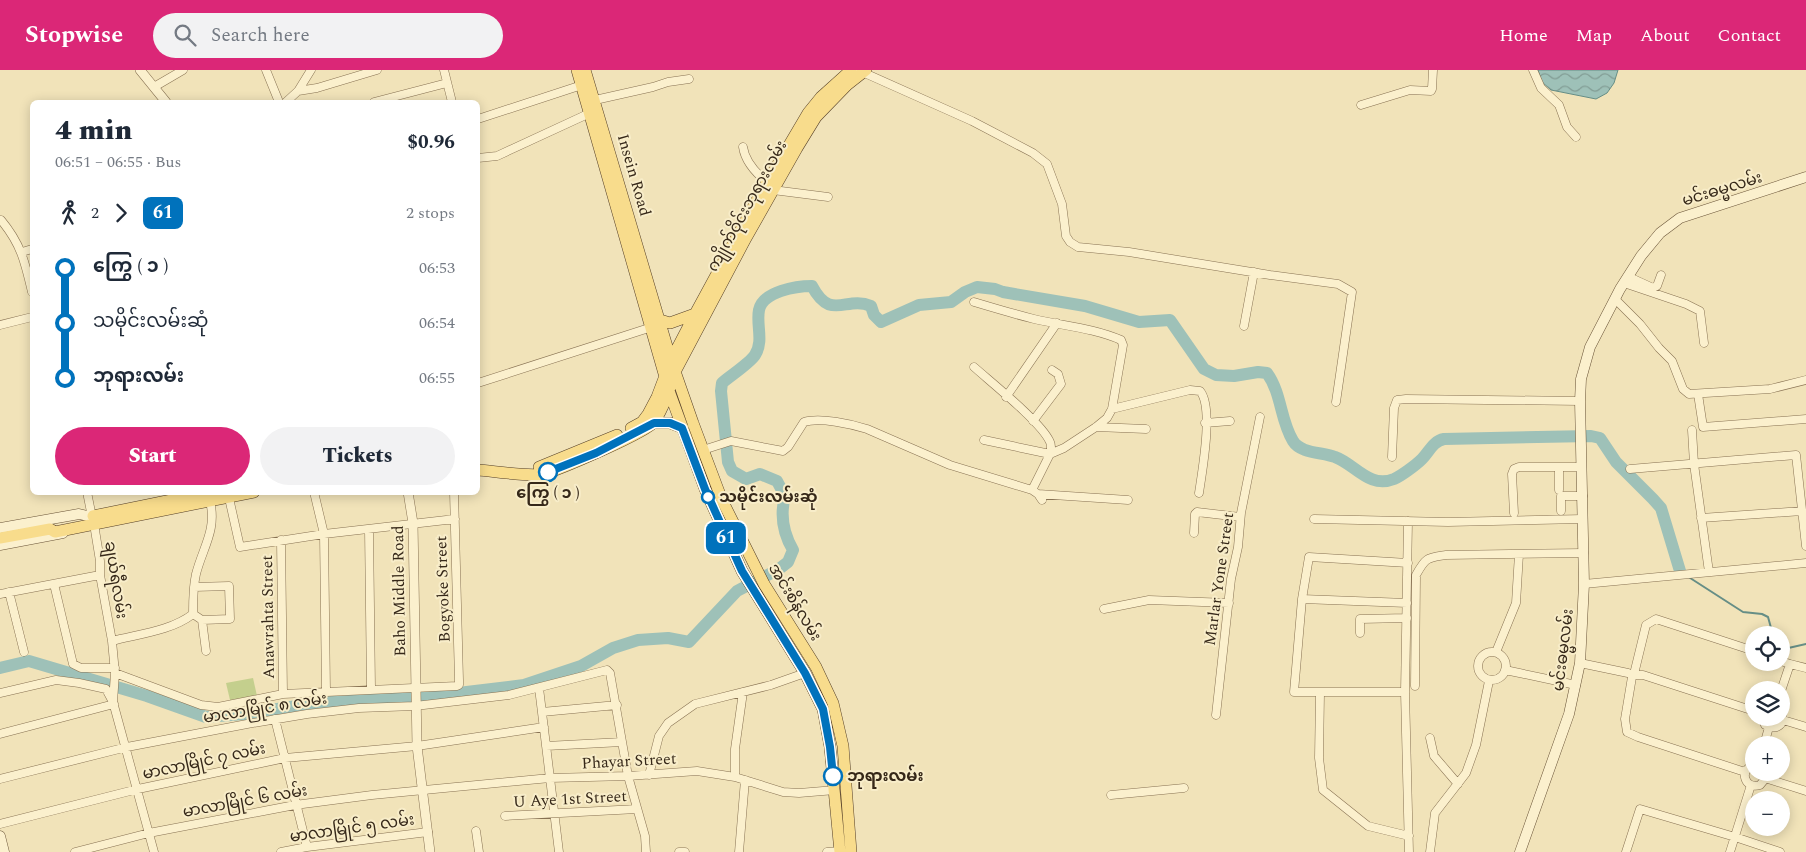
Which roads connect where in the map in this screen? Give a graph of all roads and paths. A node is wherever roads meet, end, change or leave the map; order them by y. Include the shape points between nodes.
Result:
1 (140, 70) edge
2 (183, 70) edge
3 (266, 70) edge
4 (311, 70) edge
5 (377, 70) edge
6 (444, 70) edge
7 (577, 70) edge
8 (585, 70) edge
9 (851, 70) edge
10 (1433, 70) edge
11 (1533, 70) edge
12 (863, 71) edge
13 (689, 79) dead end
14 (446, 83) junction
15 (585, 83) junction
16 (154, 87) junction
17 (298, 91) junction
18 (164, 100) edge
19 (278, 100) edge
20 (288, 100) edge
21 (382, 100) edge
22 (451, 100) edge
23 (595, 100) junction
24 (1361, 106) dead end
25 (590, 113) junction
26 (480, 118) edge
27 (1576, 137) dead end
28 (744, 147) dead end
29 (480, 158) edge
30 (1806, 177) edge
31 (770, 186) junction
32 (828, 197) dead end
33 (0, 217) edge
34 (30, 250) edge
35 (22, 252) junction
36 (1254, 272) junction
37 (1661, 275) dead end
38 (30, 277) edge
39 (1626, 280) junction
40 (1615, 299) junction
41 (974, 302) dead end
42 (695, 314) junction
43 (30, 318) edge
44 (1057, 323) junction
45 (656, 324) junction
46 (0, 325) edge
47 (1244, 326) dead end
48 (1704, 343) dead end
49 (672, 360) junction
50 (974, 367) dead end
51 (1052, 370) dead end
52 (670, 374) junction
53 (1806, 380) edge
54 (480, 382) edge
55 (669, 391) junction
56 (1698, 394) junction
57 (1006, 396) junction
58 (1580, 400) junction
59 (1336, 402) dead end
60 (1112, 409) junction
61 (1260, 416) dead end
62 (1806, 419) edge
63 (1033, 421) junction
64 (1230, 421) dead end
65 (654, 423) junction
66 (1206, 423) junction
67 (1096, 427) junction
68 (682, 428) junction
69 (1146, 429) dead end
70 (1692, 430) dead end
71 (984, 440) dead end
72 (703, 450) junction
73 (1050, 454) junction
74 (1392, 457) dead end
75 (480, 464) edge
76 (1694, 464) junction
77 (1559, 467) junction
78 (1582, 467) junction
79 (1630, 469) dead end
80 (480, 470) edge
81 (1559, 490) dead end
82 (1199, 493) dead end
83 (1037, 494) junction
84 (88, 495) edge
85 (189, 495) edge
86 (199, 495) edge
87 (241, 495) edge
88 (315, 495) edge
89 (408, 495) edge
90 (454, 495) edge
91 (1583, 496) junction
92 (212, 497) edge
93 (228, 498) junction
94 (1128, 500) dead end
95 (1802, 510) junction
96 (1561, 511) dead end
97 (1514, 512) dead end
98 (1240, 516) junction
99 (1702, 518) junction
100 (454, 519) junction
101 (1314, 519) dead end
102 (1584, 519) junction
103 (93, 520) junction
104 (1408, 521) junction
105 (413, 523) junction
106 (0, 528) edge
107 (369, 529) junction
108 (1194, 533) dead end
109 (324, 534) junction
110 (0, 538) edge
111 (281, 540) junction
112 (0, 545) edge
113 (1806, 546) edge
114 (1584, 553) junction
115 (1518, 554) junction
116 (1408, 563) junction
117 (1806, 563) edge
118 (1709, 572) junction
119 (100, 575) junction
120 (54, 584) junction
121 (1584, 584) junction
122 (194, 587) junction
123 (9, 592) junction
124 (0, 594) edge
125 (1302, 599) junction
126 (1229, 603) junction
127 (1407, 603) junction
128 (1104, 609) dead end
129 (193, 614) junction
130 (1406, 618) junction
131 (202, 620) junction
132 (1360, 633) dead end
133 (112, 641) junction
134 (1745, 648) edge
135 (804, 649) junction
136 (206, 651) dead end
137 (24, 652) dead end
138 (1496, 652) junction
139 (794, 655) junction
140 (1580, 663) junction
141 (1790, 664) edge
142 (1806, 668) edge
143 (1505, 670) junction
144 (805, 673) junction
145 (115, 674) junction
146 (1633, 674) junction
147 (1489, 681) junction
148 (1576, 685) junction
149 (1415, 686) dead end
150 (539, 688) junction
151 (371, 689) junction
152 (415, 689) junction
153 (326, 692) junction
154 (743, 692) junction
155 (1405, 692) junction
156 (0, 693) edge
157 (1320, 693) junction
158 (283, 694) junction
159 (114, 703) junction
160 (415, 705) junction
161 (617, 706) junction
162 (1745, 708) edge
163 (542, 712) junction
164 (1216, 715) dead end
165 (275, 719) junction
166 (1790, 722) edge
167 (1779, 726) edge
168 (1769, 727) joint
169 (1806, 727) edge
170 (544, 728) junction
171 (0, 734) edge
172 (1766, 736) edge
173 (1430, 738) dead end
174 (622, 742) junction
175 (416, 746) junction
176 (546, 746) junction
177 (127, 747) junction
178 (285, 758) junction
179 (1745, 772) edge
180 (649, 775) junction
181 (628, 776) junction
182 (735, 777) junction
183 (550, 778) junction
184 (0, 779) edge
185 (745, 780) junction
186 (1747, 781) edge
187 (1762, 781) edge
188 (1780, 781) edge
189 (1458, 784) junction
190 (1751, 785) junction
191 (1184, 788) dead end
192 (138, 789) junction
193 (423, 790) junction
194 (835, 790) junction
195 (1806, 791) edge
196 (1111, 795) dead end
197 (295, 805) junction
198 (637, 809) junction
199 (554, 813) junction
200 (506, 816) dead end
201 (0, 824) edge
202 (476, 831) dead end
203 (428, 832) junction
204 (149, 833) junction
205 (0, 836) edge
206 (1409, 836) junction
207 (1735, 837) junction
208 (307, 847) junction
209 (4, 852) edge
210 (75, 852) edge
211 (154, 852) edge
212 (281, 852) edge
213 (430, 852) edge
214 (479, 852) edge
215 (559, 852) edge
216 (646, 852) edge
217 (679, 852) edge
218 (685, 852) edge
219 (739, 852) edge
220 (827, 852) edge
221 (844, 852) edge
222 (1408, 852) edge
223 (1430, 852) edge
224 (1520, 852) edge
225 (1626, 852) edge
226 (1730, 852) edge
227 (1780, 852) edge

1 - 16 street
2 - 16 street
3 - 19 street
4 - 17 street
5 - 17 street
6 - 14 street
7 - 15 main road
8 - 15 main road, Insein Road
9 - 31 main road, ကျိုက်ဝိုင်းဘုရားလမ်း via 808,113
10 - 24 street via 1431,91 1410,90
11 - 27 street via 1541,88 1559,105 1566,127
12 - 31 main road, ကျိုက်ဝိုင်းဘုရားလမ်း via 816,117
12 - 36 street via 972,120 1047,164 1062,204 1066,236 1078,247
13 - 23 street
14 - 21 street
14 - 22 street
15 - 23 main road, Insein Road
15 - 25 main road
15 - 26 street
16 - 18 street
17 - 20 street
23 - 45 main road, Insein Road via 652,290
25 - 29 street via 497,156
25 - 45 main road via 638,279
28 - 31 street via 745,156
30 - 39 main road, မင်းဓမ္မလမ်း via 1680,218 1660,233
31 - 32 street
31 - 42 main road, ကျိုက်ဝိုင်းဘုရားလမ်း
31 - 52 main road, ကျိုက်ဝိုင်းဘုရားလမ်း
33 - 35 street
34 - 35 street
35 - 38 street
36 - 47 street
36 - 59 street via 1338,284 1352,292
37 - 39 street via 1653,288
39 - 40 main road, မင်းဓမ္မလမ်း
39 - 48 street via 1700,311
40 - 56 street via 1672,361 1683,389 1689,394
40 - 58 main road, မင်းဓမ္မလမ်း via 1590,347 1581,379
41 - 44 street
42 - 45 main road via 670,323
42 - 49 main road, ကျိုက်ဝိုင်းဘုရားလမ်း
43 - 46 street
44 - 57 street
44 - 60 street via 1121,340 1123,345
45 - 49 main road
45 - 52 main road
45 - 54 street
49 - 52 main road, ကျိုက်ဝိုင်းဘုရားလမ်း
50 - 57 street
51 - 63 street via 1058,374 1061,384
52 - 55 main road, အင်းစိန်လမ်း
52 - 72 main road, အင်းစိန်လမ်း
52 - 75 main road via 642,422 621,433 541,467
53 - 56 street via 1770,390
55 - 65 main road
55 - 68 main road, အင်းစိန်လမ်း
56 - 62 street via 1702,427
57 - 63 street
58 - 74 street via 1397,400
58 - 78 main road, မင်းဓမ္မလမ်း
60 - 66 street via 1195,390 1200,391 1205,400
60 - 67 street
61 - 98 street, Marlar Yone Street
63 - 73 street via 1050,442
64 - 66 street
65 - 68 main road via 670,423
65 - 80 main road via 586,457 542,474
66 - 82 street
67 - 69 street
67 - 73 street
68 - 139 main road, အင်းစိန်လမ်း via 705,489 745,576
70 - 76 street
71 - 73 street
72 - 83 street via 731,441 783,451 804,422 821,420 857,426 950,465
72 - 135 main road, အင်းစိန်လမ်း via 722,500 756,570
73 - 83 street
76 - 79 street
76 - 95 street via 1796,455
76 - 99 street
77 - 78 street
77 - 81 street
77 - 97 street via 1514,469
78 - 91 main road, မင်းဓမ္မလမ်း
83 - 94 street
84 - 103 street, ချယ်ရီလမ်း
85 - 103 main road
86 - 92 main road
87 - 93 main road
88 - 109 street
89 - 105 street, Baho Middle Road
90 - 100 street, Bogyoke Street
91 - 96 street via 1561,496
91 - 102 main road, မင်းဓမ္မလမ်း
92 - 93 main road
92 - 103 main road
92 - 122 street via 212,530
93 - 111 street via 240,547
95 - 99 street
95 - 113 street
98 - 108 street via 1197,512
98 - 126 street, Marlar Yone Street
99 - 118 street
100 - 105 street
100 - 152 street, Bogyoke Street via 459,685
101 - 104 street
102 - 104 street
102 - 114 main road, မင်းဓမ္မလမ်း
103 - 106 main road via 79,514
103 - 110 main road via 54,524 50,529
103 - 112 main road via 90,528 83,530
103 - 119 street, ချယ်ရီလမ်း
104 - 116 street
105 - 107 street
105 - 152 street, Baho Middle Road
107 - 109 street
107 - 151 street
109 - 111 street
109 - 153 street
111 - 158 street, Anawrahta Street
114 - 115 street
114 - 121 main road, မင်းဓမ္မလမ်း
115 - 138 street via 1516,602
115 - 149 street via 1446,555 1429,558 1422,564 1416,575
116 - 125 street via 1309,557
116 - 127 street
117 - 118 street
118 - 121 street
119 - 120 street
119 - 133 street, ချယ်ရီလမ်း
120 - 123 street
120 - 145 street via 73,664
121 - 140 main road, မင်းဓမ္မလမ်း
122 - 129 street
122 - 131 street via 229,586 230,619
123 - 124 street
123 - 137 street
125 - 127 street
125 - 157 street via 1294,692
126 - 128 street via 1149,600
126 - 164 street, Marlar Yone Street
127 - 130 street
129 - 131 street
129 - 133 street, ချယ်ရီလမ်း via 167,628
130 - 132 street via 1360,619
130 - 155 street
131 - 136 street
133 - 145 street, ချယ်ရီလမ်း
134 - 146 street via 1656,619 1646,624
135 - 139 main road
135 - 221 main road, အင်းစိန်လမ်း via 833,703 842,746
138 - 143 street via 1506,663
138 - 147 street via 1484,654 1477,668
139 - 144 main road, အင်းစိန်လမ်း
140 - 146 street
140 - 148 main road, မင်းဓမ္မလမ်း
141 - 142 street
143 - 147 street via 1502,676
143 - 148 street
144 - 154 street
144 - 194 main road, အင်းစိန်လမ်း via 826,720
145 - 158 street via 201,705 218,707
145 - 159 street, ချယ်ရီလမ်း
146 - 162 street
146 - 179 street via 1625,719 1627,732
147 - 189 street via 1476,745 1466,773
148 - 224 main road, မင်းဓမ္မလမ်း via 1569,714
150 - 160 street, မာလာမြိုင် ၈ လမ်း via 509,695
150 - 161 street, မာလာမြိုင် ၈ လမ်း via 609,670
150 - 163 street
151 - 152 street
151 - 153 street
152 - 160 street, Baho Middle Road
153 - 158 street
154 - 180 street via 695,704 668,723 658,736
154 - 182 street via 735,749
155 - 157 street
155 - 206 street
156 - 159 street via 56,680 106,689
157 - 206 street via 1319,758 1323,790 1368,826
159 - 171 street
159 - 177 street
160 - 165 street, မာလာမြိုင် ၈ လမ်း via 359,708
160 - 175 street, Baho Middle Road
161 - 163 street
161 - 174 street
163 - 170 street
165 - 177 street, မာလာမြိုင် ၈ လမ်း
165 - 178 street
166 - 169 street
167 - 168 street
168 - 172 street
170 - 175 street, မာလာမြိုင် ၇ လမ်း
170 - 176 street
173 - 189 street via 1434,756
174 - 176 street
174 - 181 street
175 - 178 street, မာလာမြိုင် ၇ လမ်း
175 - 193 street, Baho Middle Road
176 - 183 street
177 - 184 street, မာလာမြိုင် ၈ လမ်း
177 - 192 street
178 - 192 street, မာလာမြိုင် ၇ လမ်း
178 - 197 street
180 - 181 street, Phayar Street
180 - 182 street, Phayar Street via 697,771
181 - 183 street, Phayar Street
181 - 198 street
182 - 185 street, Phayar Street
183 - 193 street, Phayar Street
183 - 199 street
185 - 194 street, Phayar Street via 784,792
185 - 219 street
186 - 190 street
187 - 190 street
188 - 195 street
189 - 223 street via 1435,813
190 - 207 street
191 - 196 street
192 - 201 street, မာလာမြိုင် ၇ လမ်း
192 - 204 street
193 - 197 street, မာလာမြိုင် ၆ လမ်း
193 - 203 street, Baho Middle Road
194 - 221 main road, အင်းစိန်လမ်း
197 - 204 street, မာလာမြိုင် ၆ လမ်း
197 - 208 street
198 - 199 street, U Aye 1st Street
198 - 216 street
199 - 200 street, U Aye 1st Street
199 - 215 street
202 - 214 street
203 - 208 street, မာလာမြိုင် ၅ လမ်း
203 - 213 street, Baho Middle Road
204 - 210 street, မာလာမြိုင် ၆ လမ်း
204 - 211 street
205 - 209 main road
206 - 222 street
207 - 225 street via 1640,809
207 - 226 street
207 - 227 street
208 - 212 street, မာလာမြိုင် ၅ လမ်း
217 - 218 street
220 - 221 street

